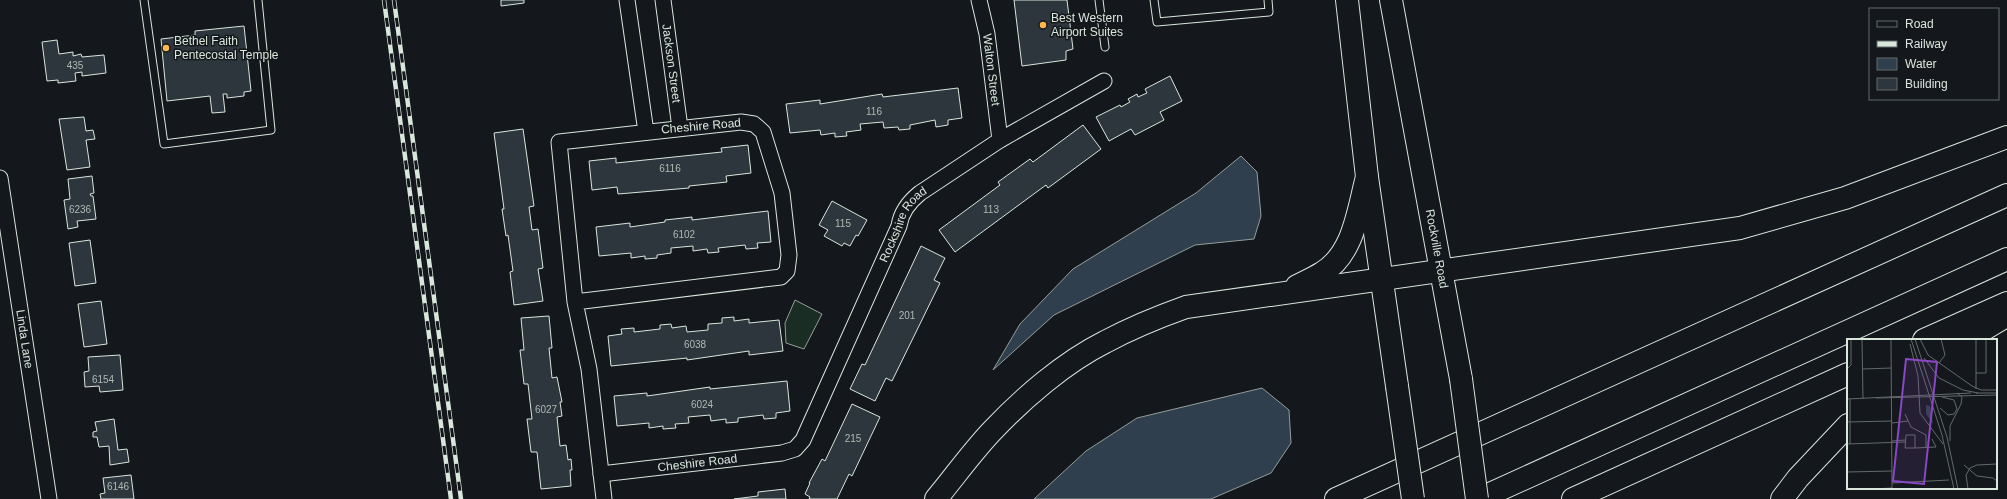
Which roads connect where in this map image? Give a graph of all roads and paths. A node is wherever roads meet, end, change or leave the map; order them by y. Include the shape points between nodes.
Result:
1 (144, 0) edge
2 (258, 0) edge
3 (627, 0) edge
4 (663, 0) edge
5 (979, 0) edge
6 (1099, 0) edge
7 (1154, 0) edge
8 (1268, 0) edge
9 (1348, 0) edge
10 (1391, 0) edge
11 (1105, 47) dead end
12 (1104, 81) dead end
13 (680, 128) junction
14 (646, 132) junction
15 (2007, 137) edge
16 (1000, 140) junction
17 (1367, 177) junction
18 (0, 178) edge
19 (2007, 195) edge
20 (2007, 259) edge
21 (1442, 272) junction
22 (1382, 279) junction
23 (1282, 294) junction
24 (575, 302) junction
25 (2007, 303) edge
26 (2007, 315) edge
27 (1926, 339) edge
28 (1968, 339) edge
29 (1847, 374) edge
30 (1847, 426) edge
31 (793, 450) joint
32 (601, 474) junction
33 (49, 499) edge
34 (604, 499) edge
35 (936, 499) edge
36 (1336, 499) edge
37 (1413, 499) edge
38 (1478, 499) edge
39 (1573, 499) edge
40 (1782, 499) edge

1 - 2 lane via 164,144 271,130
3 - 14 street
4 - 13 street, Jackson Street
5 - 16 street, Walton Street via 988,34
6 - 11 lane
7 - 8 lane via 1157,22 1269,12
9 - 17 main road
10 - 21 main road, Rockville Road
12 - 16 street, Rockshire Road
13 - 14 street, Cheshire Road
13 - 24 street, Cheshire Road via 744,122 754,124 763,132 782,193 789,245 786,271 776,279
14 - 24 street, Cheshire Road via 559,142
15 - 21 main road via 1845,198 1740,228
16 - 31 street, Rockshire Road via 920,193 905,210 803,440
17 - 22 main road
17 - 23 main road via 1351,235 1342,254 1323,273
18 - 33 street, Linda Lane
19 - 36 main road
20 - 38 main road
21 - 22 main road
21 - 38 main road, Rockville Road, bridge via 1461,379
22 - 23 main road
22 - 37 main road, bridge
23 - 35 main road via 1186,307 1144,322 1103,342 1026,397 992,431
24 - 32 street, Cheshire Road via 589,369
25 - 27 main road
26 - 28 main road
29 - 39 main road
30 - 40 main road via 1798,478
31 - 32 street, Cheshire Road
32 - 34 street, Cheshire Road

